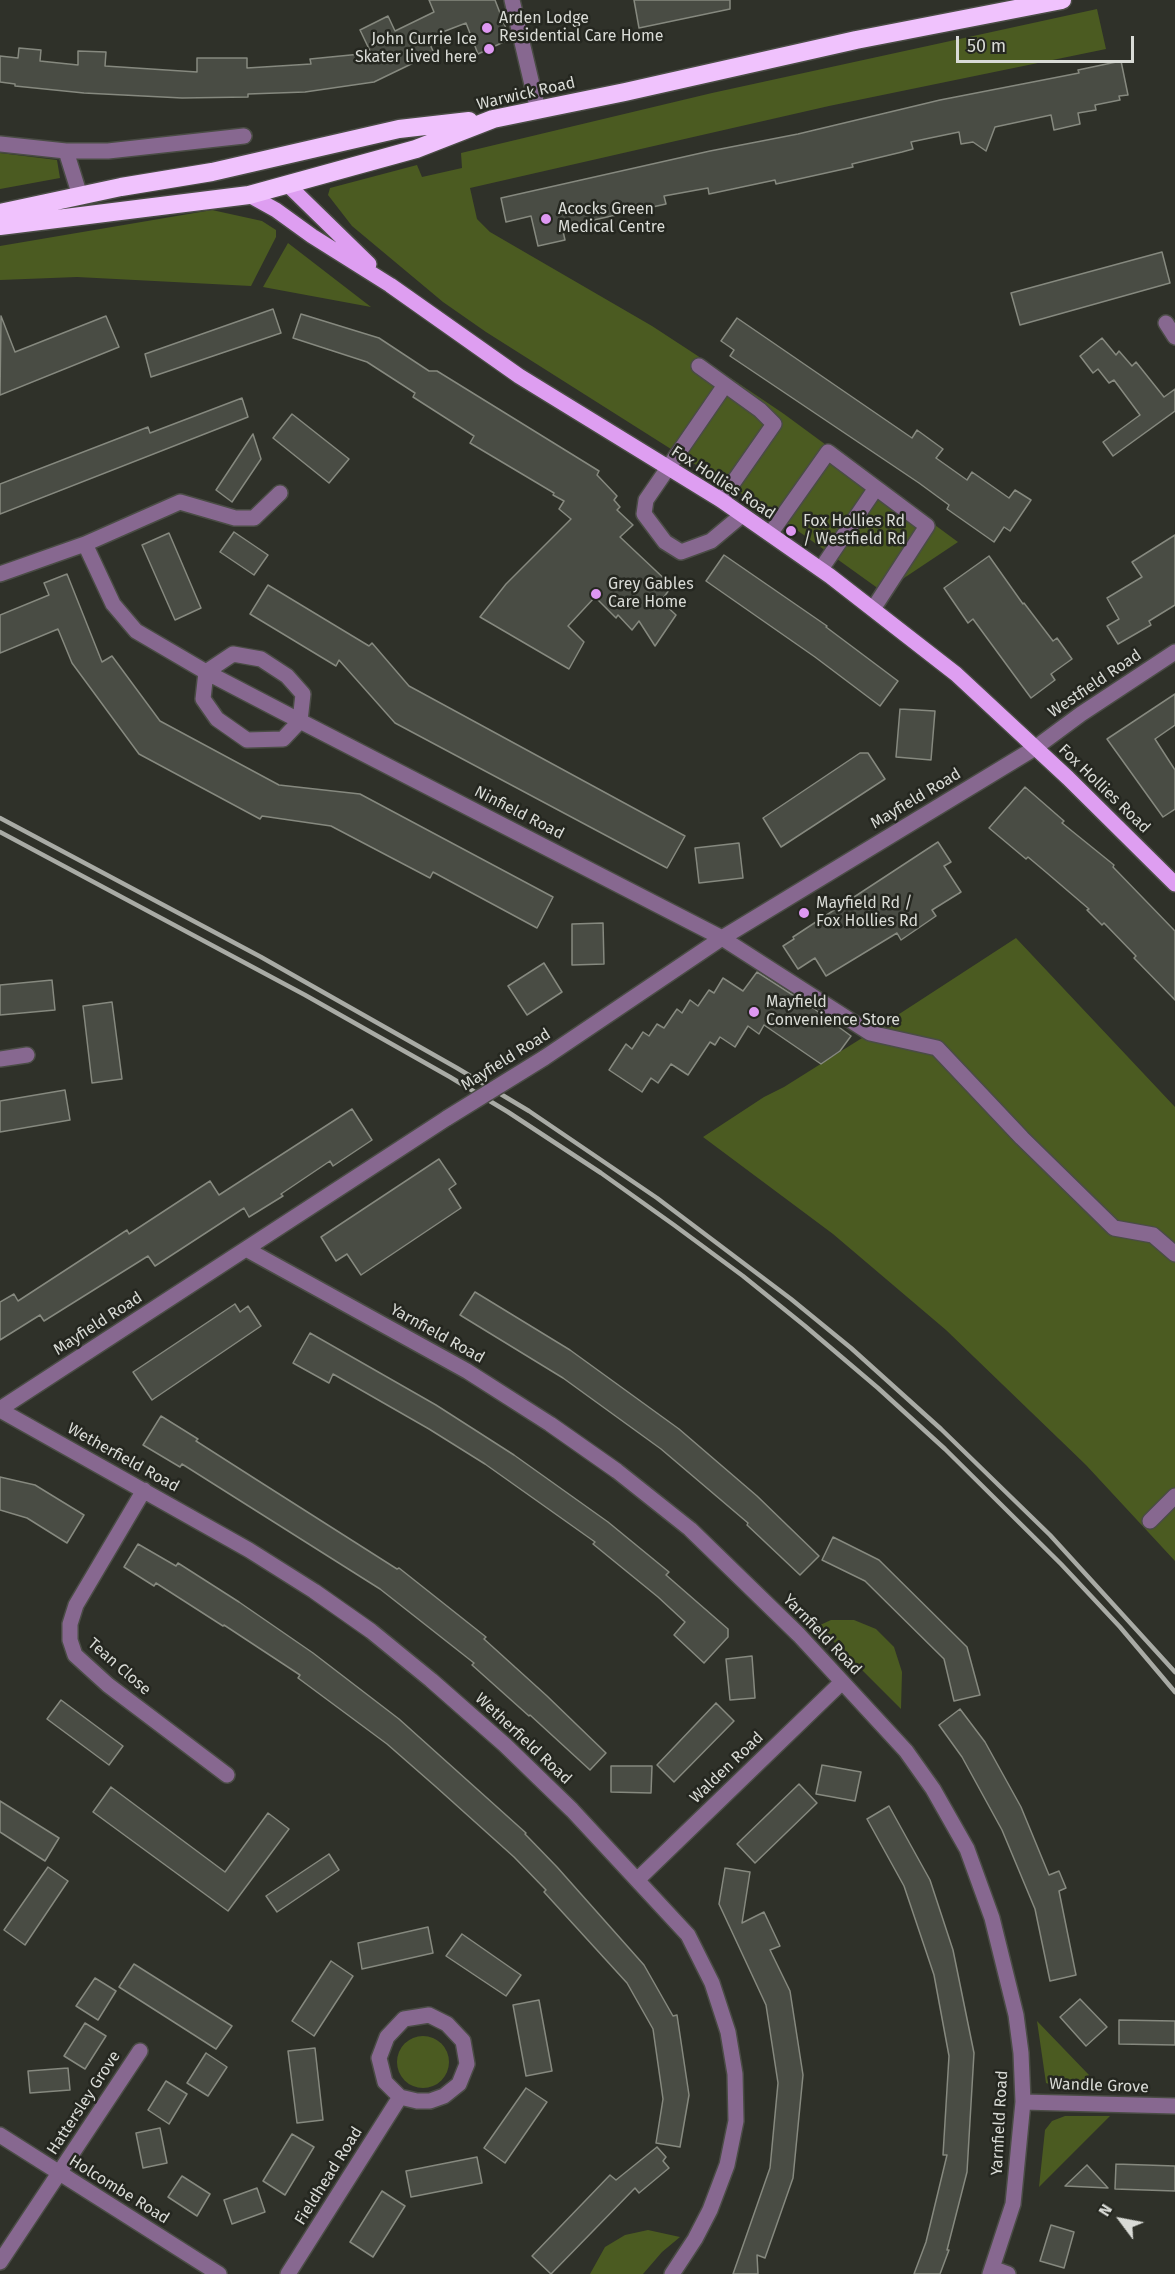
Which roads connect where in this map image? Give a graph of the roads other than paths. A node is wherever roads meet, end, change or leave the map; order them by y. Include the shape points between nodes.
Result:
1 (512, 0) edge
2 (1062, 0) edge
3 (538, 110) junction
4 (493, 119) junction
5 (244, 136) dead end
6 (0, 144) edge
7 (66, 151) junction
8 (255, 163) junction
9 (288, 185) junction
10 (249, 195) junction
11 (80, 196) junction
12 (0, 213) edge
13 (0, 226) edge
14 (390, 285) junction
15 (1166, 323) dead end
16 (1175, 337) edge
17 (699, 366) dead end
18 (725, 385) junction
19 (668, 468) junction
20 (876, 488) junction
21 (279, 493) dead end
22 (721, 500) junction
23 (742, 515) junction
24 (770, 534) junction
25 (85, 544) junction
26 (821, 569) junction
27 (0, 574) edge
28 (873, 609) junction
29 (1175, 652) edge
30 (206, 672) junction
31 (300, 721) junction
32 (1035, 748) junction
33 (1175, 884) edge
34 (722, 938) junction
35 (27, 1055) dead end
36 (0, 1059) edge
37 (246, 1249) junction
38 (1175, 1254) edge
39 (0, 1410) edge
40 (144, 1490) junction
41 (1175, 1496) edge
42 (1150, 1521) dead end
43 (842, 1682) junction
44 (227, 1775) dead end
45 (637, 1880) junction
46 (140, 2051) dead end
47 (400, 2097) junction
48 (1023, 2102) junction
49 (1175, 2106) edge
50 (0, 2135) edge
51 (59, 2174) junction
52 (0, 2262) edge
53 (991, 2271) edge
54 (219, 2274) edge
55 (288, 2274) edge
56 (672, 2274) edge
57 (1008, 2274) edge

1 - 3 street
2 - 3 highway, Warwick Road via 855,40
3 - 4 highway, Warwick Road
4 - 8 highway via 399,129
4 - 9 highway, Warwick Road via 416,149
5 - 7 street via 108,151
6 - 7 street
7 - 11 street
8 - 9 highway
8 - 11 highway
9 - 10 highway, Warwick Road
9 - 14 main road, Fox Hollies Road
10 - 13 highway, Warwick Road
10 - 14 main road, Fox Hollies Road
11 - 12 highway
14 - 19 main road, Fox Hollies Road via 519,376
15 - 16 street
17 - 18 street
18 - 19 street
18 - 22 street via 774,424
19 - 22 main road, Fox Hollies Road
19 - 23 street via 646,500 644,514 665,542 681,552 711,541
20 - 24 street via 828,452
20 - 26 street
20 - 28 street via 927,526
21 - 25 street via 254,518 235,518 180,502
22 - 23 main road, Fox Hollies Road
23 - 24 main road, Fox Hollies Road
24 - 26 main road, Fox Hollies Road
25 - 27 street
25 - 30 street, Ninfield Road via 113,604 136,631
26 - 28 main road, Fox Hollies Road
28 - 32 main road, Fox Hollies Road via 956,674
29 - 32 street, Westfield Road
30 - 31 street, Ninfield Road
30 - 31 street via 233,654 261,659 287,676 303,694
30 - 31 street via 203,699 217,719 247,740 283,739
31 - 34 street, Ninfield Road
32 - 33 main road, Fox Hollies Road
32 - 34 street, Mayfield Road
34 - 37 street, Mayfield Road, bridge via 544,1058
34 - 38 street, Ninfield Road via 870,1033 937,1048 1114,1228 1153,1235
35 - 36 street
37 - 39 street, Mayfield Road
37 - 43 street, Yarnfield Road via 467,1371 617,1471 690,1529
39 - 40 street, Wetherfield Road
40 - 44 street, Tean Close via 76,1605 70,1640 75,1656 108,1685
40 - 45 street, Wetherfield Road via 249,1550 371,1631 505,1745
41 - 42 street
43 - 45 street, Walden Road
43 - 48 street, Yarnfield Road via 906,1751 933,1789 967,1850 992,1918 1012,1992
45 - 56 street, Wetherfield Road via 688,1935 703,1964 728,2032 735,2074 736,2121 727,2165 710,2210
46 - 51 street, Hattersley Grove
47 - 47 street via 385,2082 379,2058 387,2037 404,2019 429,2015 447,2024 463,2041 466,2064 459,2084 430,2101
47 - 55 street, Fieldhead Road
48 - 49 street, Wandle Grove
48 - 53 street, Yarnfield Road via 1013,2204
50 - 51 street, Holcombe Road
51 - 52 street, Hattersley Grove
51 - 54 street, Holcombe Road
53 - 57 street

